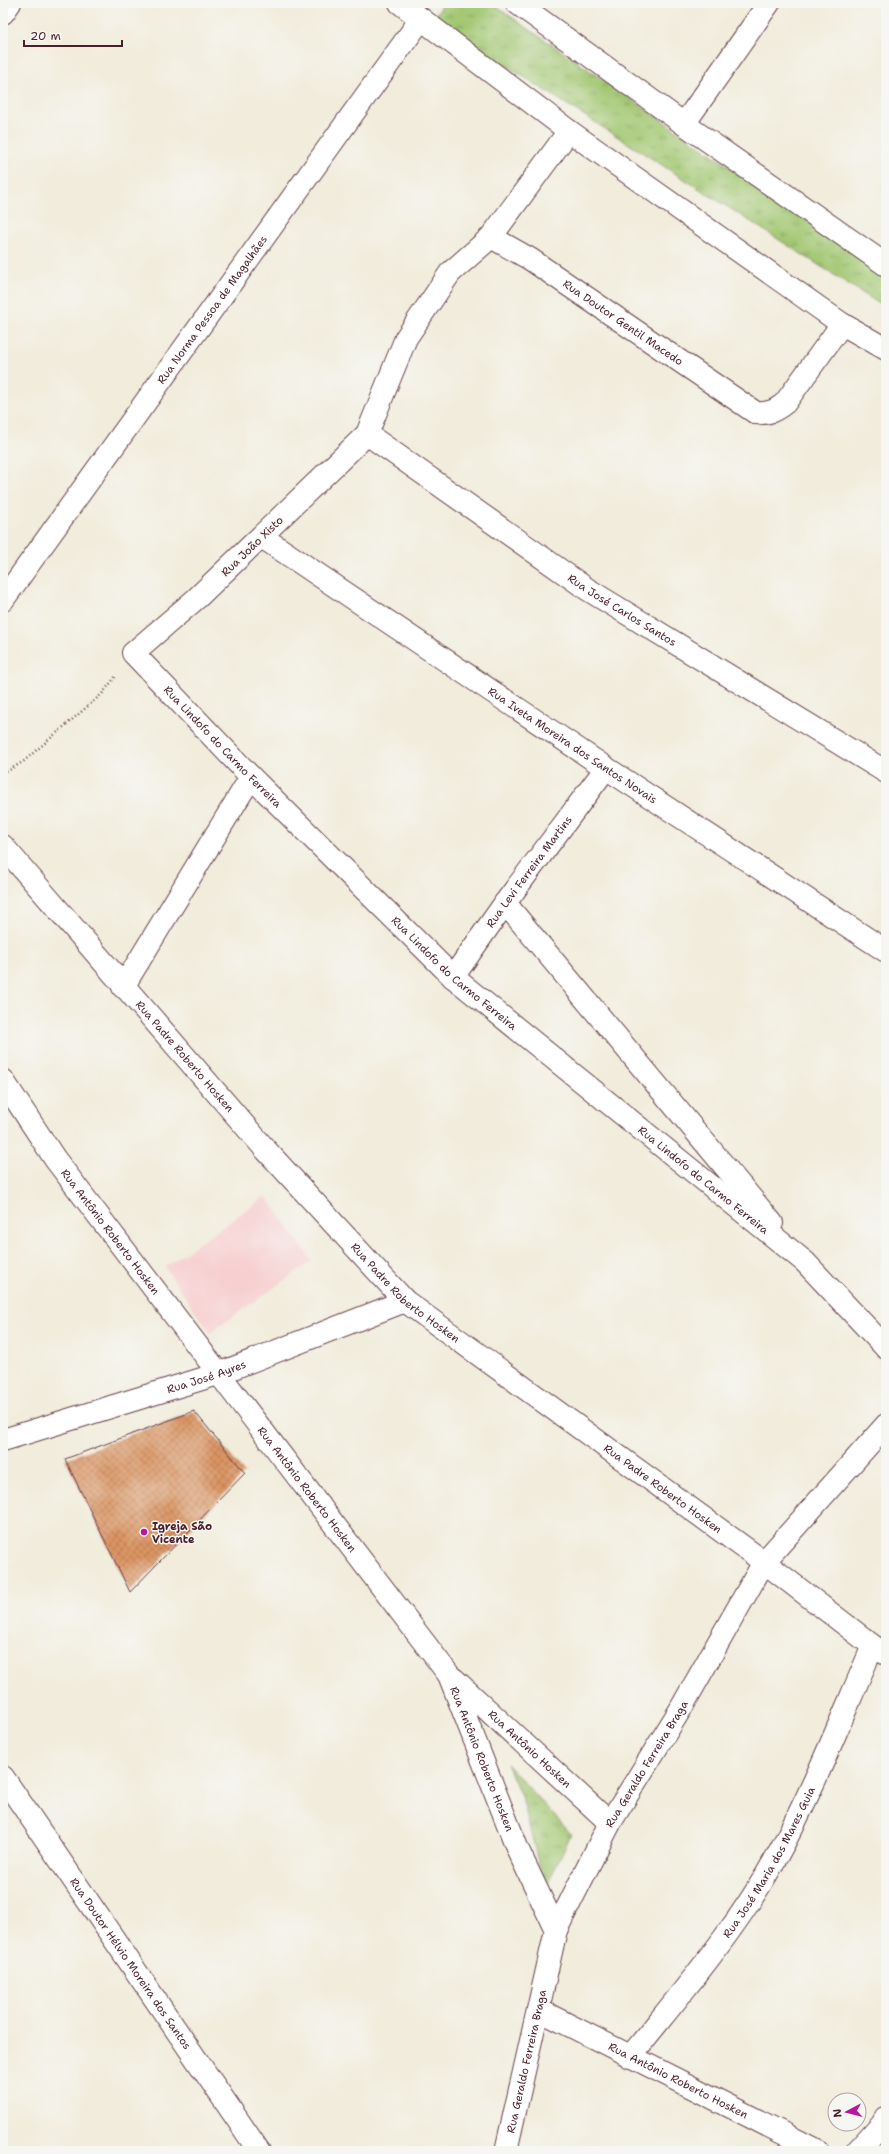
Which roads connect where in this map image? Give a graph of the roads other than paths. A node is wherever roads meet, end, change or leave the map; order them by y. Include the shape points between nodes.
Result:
1 (10, 3) edge
2 (400, 3) edge
3 (517, 3) edge
4 (769, 3) edge
5 (3, 13) edge
6 (421, 19) junction
7 (684, 124) junction
8 (569, 131) junction
9 (491, 237) junction
10 (886, 265) edge
11 (842, 324) junction
12 (882, 347) edge
13 (367, 434) junction
14 (262, 537) junction
15 (3, 600) edge
16 (133, 653) joint
17 (606, 768) junction
18 (886, 772) edge
19 (251, 778) junction
20 (3, 846) edge
21 (505, 903) junction
22 (886, 951) edge
23 (453, 977) junction
24 (123, 987) junction
25 (3, 1080) edge
26 (805, 1262) junction
27 (405, 1301) junction
28 (886, 1348) edge
29 (218, 1374) junction
30 (886, 1425) edge
31 (3, 1440) edge
32 (764, 1562) junction
33 (879, 1650) edge
34 (449, 1675) junction
35 (3, 1777) edge
36 (610, 1823) junction
37 (556, 1930) junction
38 (539, 2010) junction
39 (630, 2057) junction
40 (886, 2119) edge
41 (259, 2151) edge
42 (506, 2151) edge
43 (818, 2151) edge
44 (857, 2151) edge

1 - 5 street
2 - 6 street
3 - 7 street
4 - 7 street
6 - 8 street
6 - 15 street, Rua Norma Pessoa de Magalhães
7 - 10 street
8 - 9 street
8 - 11 street
9 - 11 street, Rua Doutor Gentil Macedo via 530,258 756,413 766,414 785,403
9 - 13 street via 450,274 406,338
11 - 12 street
13 - 14 street, Rua João Xisto
13 - 18 street, Rua José Carlos Santos via 587,589
14 - 16 street, Rua João Xisto
14 - 17 street, Rua Iveta Moreira dos Santos Novais
16 - 19 street, Rua Lindofo do Carmo Ferreira
17 - 21 street, Rua Levi Ferreira Martins
17 - 22 street, Rua Iveta Moreira dos Santos Novais
19 - 23 street, Rua Lindofo do Carmo Ferreira
19 - 24 street
20 - 24 street, Rua Padre Roberto Hosken
21 - 23 street, Rua Levi Ferreira Martins
21 - 26 street, Rua Lindofo do Carmo Ferreira
23 - 26 street, Rua Lindofo do Carmo Ferreira
24 - 27 street, Rua Padre Roberto Hosken via 266,1150
25 - 29 street, Rua Antônio Roberto Hosken via 55,1159
26 - 28 street, Rua Lindofo do Carmo Ferreira
27 - 29 street, Rua José Ayres
27 - 32 street, Rua Padre Roberto Hosken
29 - 31 street, Rua José Ayres
29 - 34 street, Rua Antônio Roberto Hosken
30 - 32 street, Rua Geraldo Ferreira Braga
32 - 33 street, Rua Padre Roberto Hosken
32 - 36 street, Rua Geraldo Ferreira Braga via 680,1710
33 - 39 street, Rua José Maria dos Mares Guia via 777,1856 748,1904 716,1950
34 - 36 street, Rua Antônio Hosken
34 - 37 street, Rua Antônio Roberto Hosken via 518,1850
35 - 41 street, Rua Doutor Hélvio Moreira dos Santos
36 - 37 street, Rua Geraldo Ferreira Braga
37 - 38 street, Rua Geraldo Ferreira Braga
38 - 39 street, Rua Antônio Roberto Hosken
38 - 42 street, Rua Geraldo Ferreira Braga
39 - 43 street, Rua Antônio Roberto Hosken
40 - 44 street

